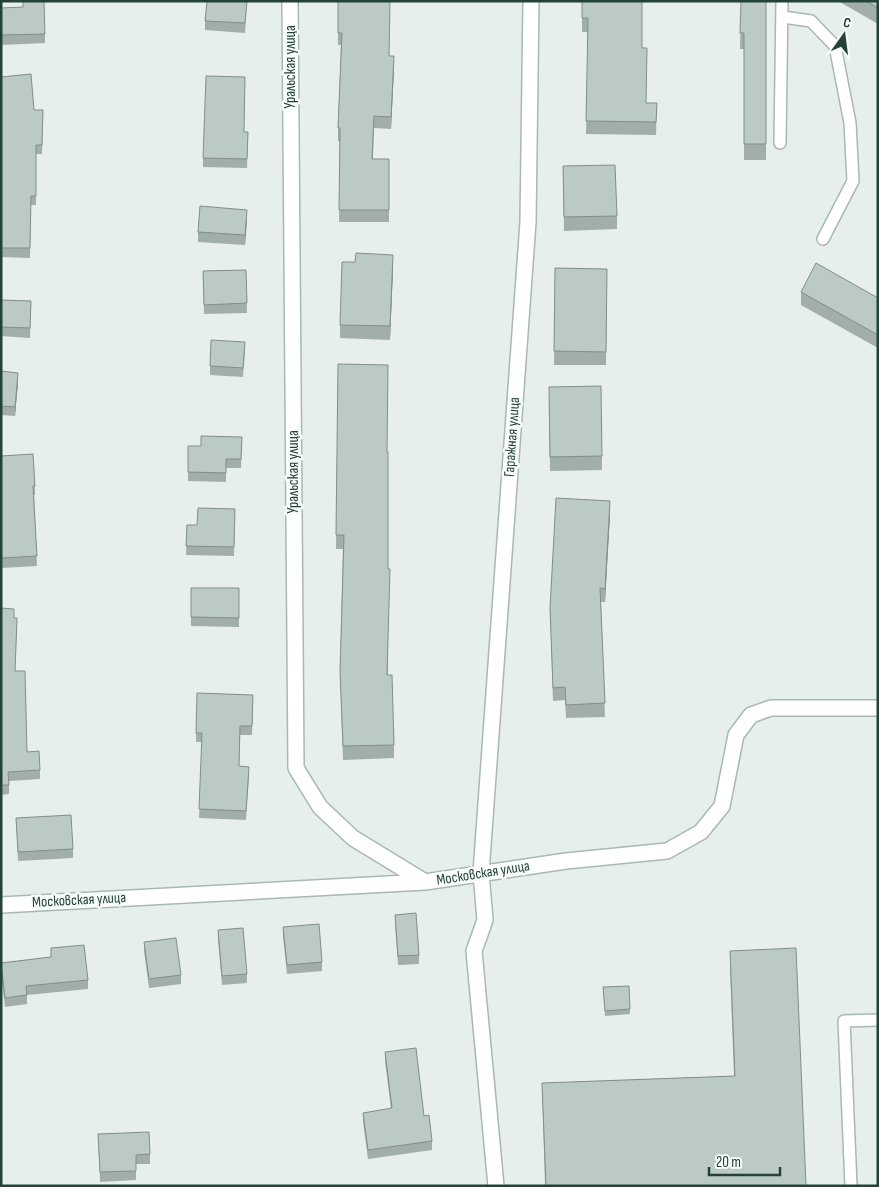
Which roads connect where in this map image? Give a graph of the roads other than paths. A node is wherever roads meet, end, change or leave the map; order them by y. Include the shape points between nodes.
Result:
1 (290, 1) edge
2 (531, 1) edge
3 (782, 1) edge
4 (783, 17) junction
5 (780, 143) dead end
6 (824, 239) dead end
7 (878, 708) edge
8 (481, 873) junction
9 (425, 882) junction
10 (1, 905) edge
11 (878, 1020) edge
12 (496, 1186) edge
13 (851, 1186) edge

1 - 9 street, Уральская улица via 296,768 320,807 353,838
2 - 8 street, Гаражная улица via 528,222
3 - 4 lane
4 - 5 lane
4 - 6 lane via 811,21 835,46 850,123 854,181
7 - 8 street, Московская улица via 771,708 751,715 736,734 722,806 700,832 667,851
8 - 9 street, Московская улица
8 - 12 street, Гаражная улица via 484,920 474,951
9 - 10 street, Московская улица
11 - 13 lane via 844,1021

